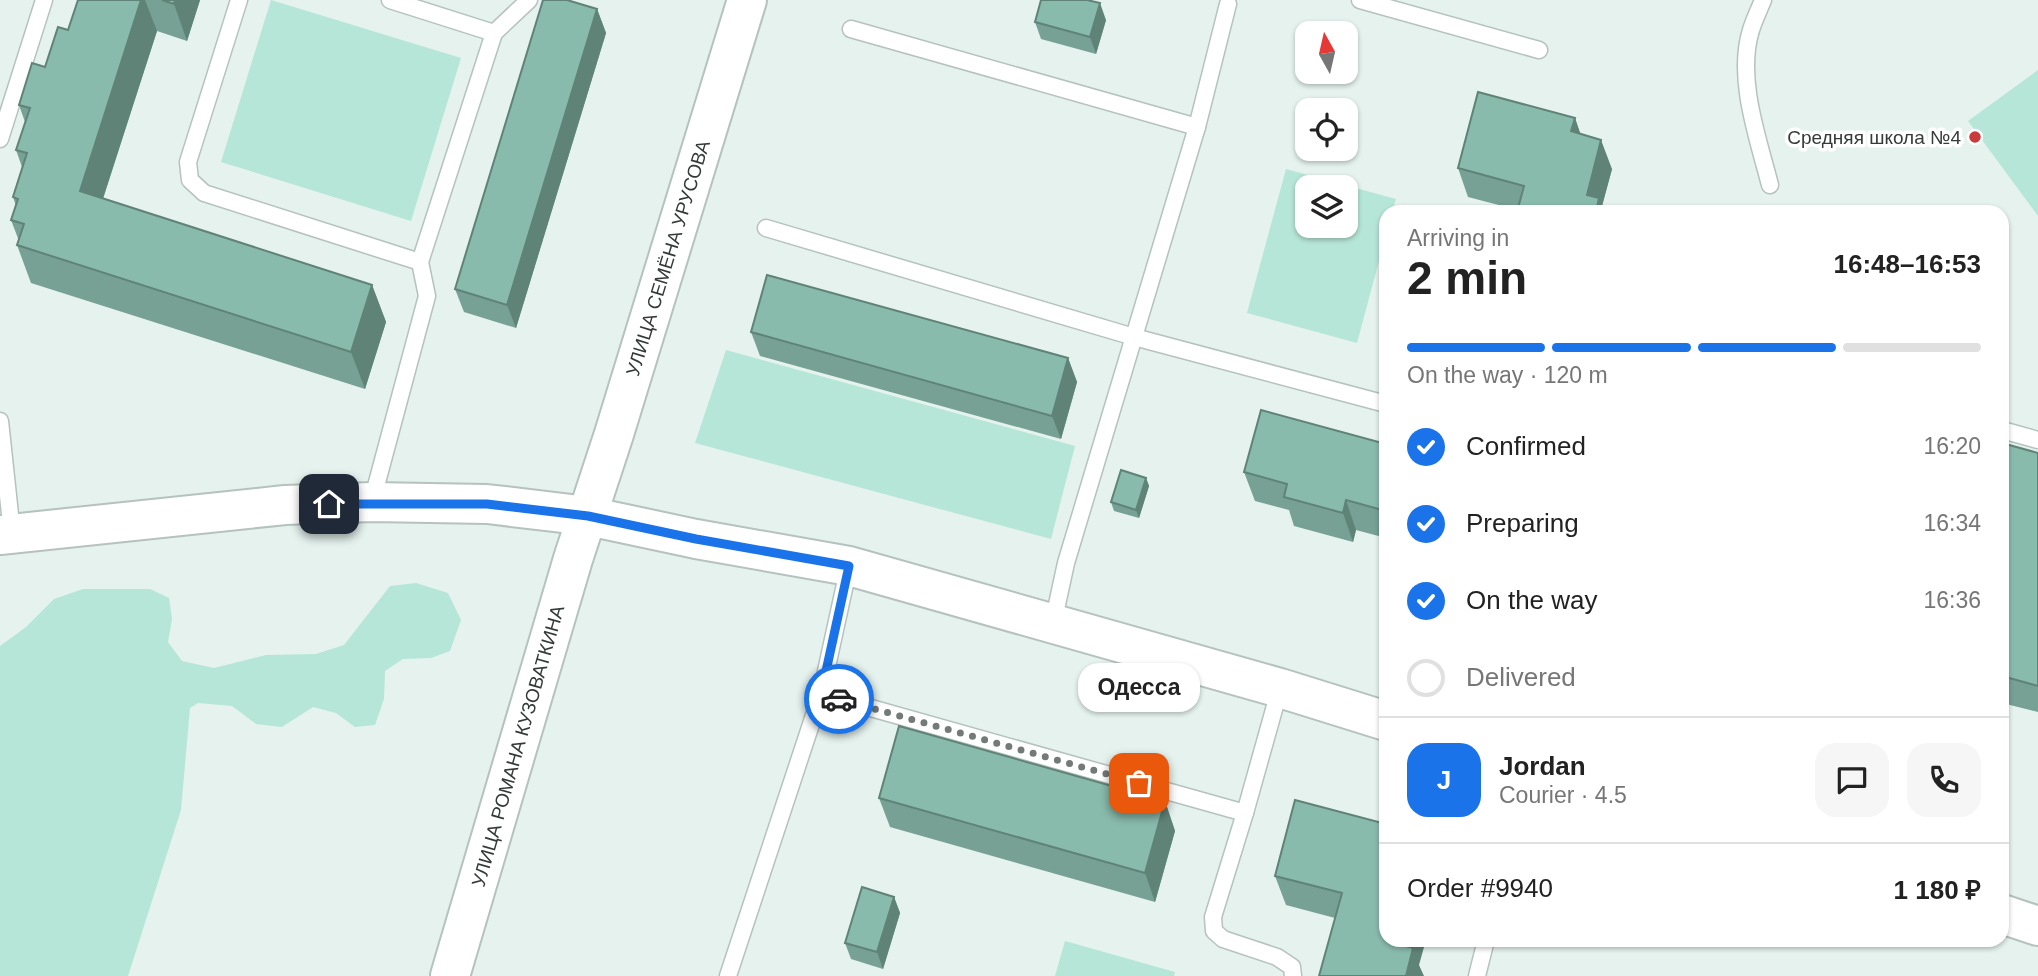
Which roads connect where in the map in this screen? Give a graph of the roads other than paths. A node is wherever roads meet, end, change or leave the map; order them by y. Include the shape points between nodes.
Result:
1 (44, 0) edge
2 (239, 0) edge
3 (390, 0) edge
4 (529, 0) edge
5 (747, 0) edge
6 (1360, 0) edge
7 (1763, 0) edge
8 (1225, 1) edge
9 (851, 29) dead end
10 (494, 33) junction
11 (1539, 50) dead end
12 (1197, 127) junction
13 (0, 139) edge
14 (1770, 185) dead end
15 (766, 229) dead end
16 (419, 262) junction
17 (1133, 337) junction
18 (1379, 402) edge
19 (0, 421) edge
20 (2009, 432) edge
21 (2038, 440) edge
22 (372, 502) junction
23 (588, 516) junction
24 (6, 534) edge
25 (849, 566) junction
26 (1052, 623) junction
27 (1280, 688) junction
28 (821, 694) junction
29 (1379, 719) edge
30 (1244, 813) junction
31 (2009, 916) edge
32 (2038, 926) edge
33 (1484, 947) edge
34 (450, 976) edge
35 (728, 976) edge
36 (1293, 976) edge
37 (1477, 976) edge

1 - 13 lane
2 - 16 lane via 188,162 190,180 204,192
3 - 10 lane
4 - 10 lane
5 - 23 street, УЛИЦА СЕМЁНА УРУСОВА
6 - 11 lane
7 - 14 lane via 1750,32 1746,78
8 - 12 lane
9 - 12 lane
10 - 16 lane
12 - 17 lane
15 - 17 lane
16 - 22 lane via 427,296
17 - 18 lane
17 - 26 lane
19 - 24 lane
20 - 21 lane
22 - 23 street via 487,504
22 - 24 street via 285,505
23 - 25 street
23 - 34 street, УЛИЦА РОМАНА КУЗОВАТКИНА
25 - 26 street
25 - 28 lane
26 - 27 street
27 - 29 street
27 - 30 lane
28 - 30 lane
28 - 35 lane
30 - 36 lane via 1213,917 1213,931 1223,939 1278,957 1292,967
31 - 32 street
33 - 37 lane

